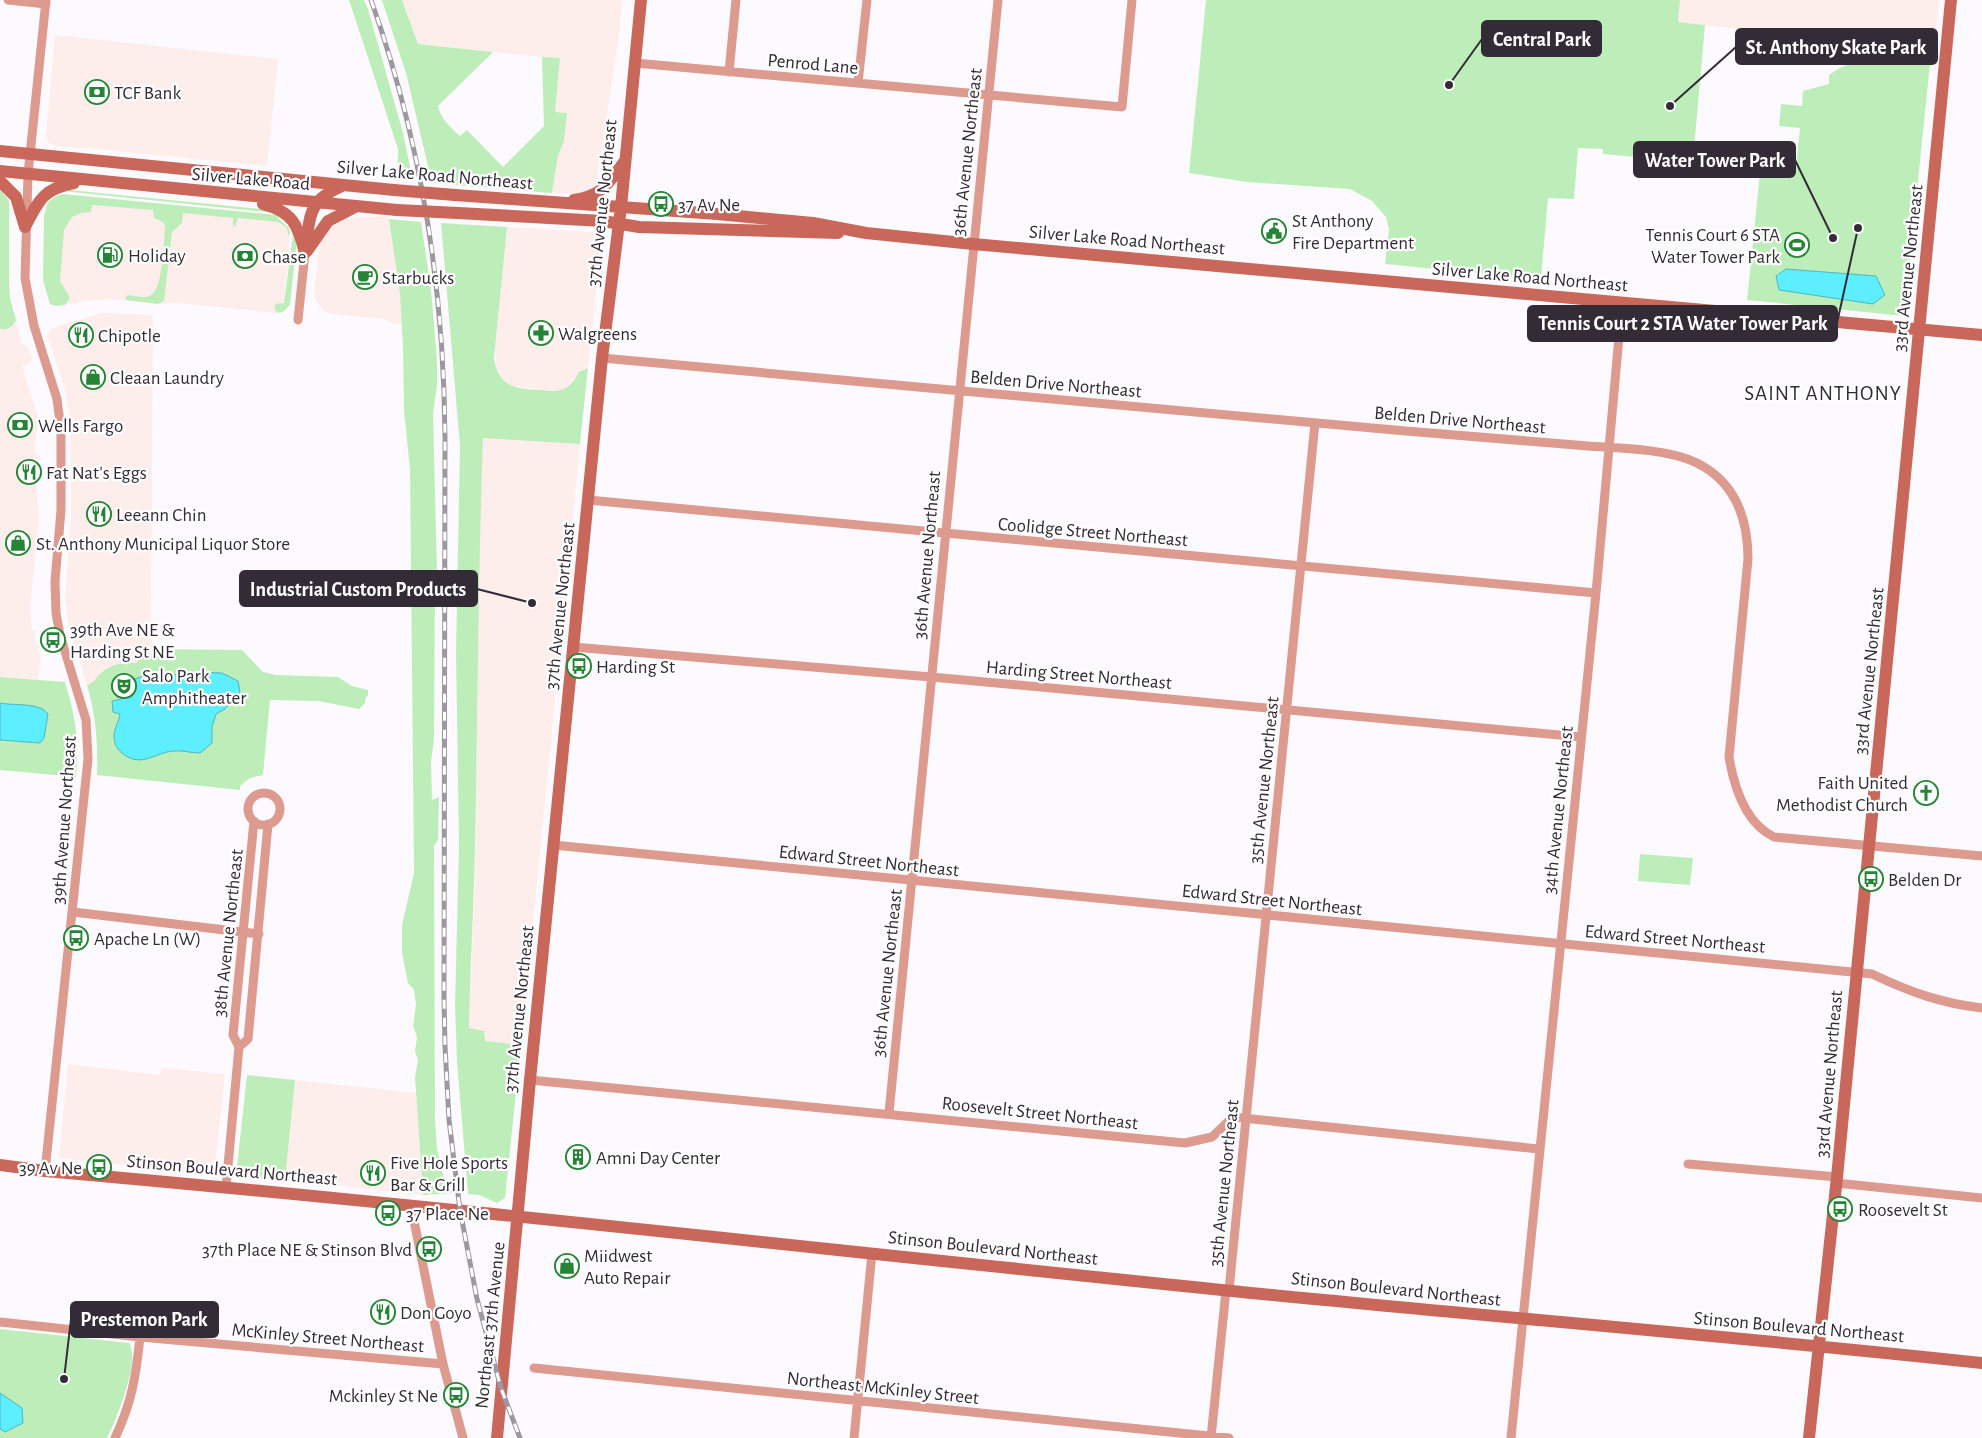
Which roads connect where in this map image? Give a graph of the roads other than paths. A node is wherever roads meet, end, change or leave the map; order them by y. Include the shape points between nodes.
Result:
1 (8, 0) edge
2 (641, 0) edge
3 (736, 0) edge
4 (866, 0) edge
5 (998, 0) edge
6 (1132, 0) edge
7 (1951, 0) edge
8 (46, 2) edge
9 (635, 63) junction
10 (729, 72) junction
11 (858, 84) junction
12 (988, 95) junction
13 (0, 151) edge
14 (31, 154) junction
15 (626, 160) junction
16 (0, 171) edge
17 (28, 174) junction
18 (85, 180) junction
19 (0, 181) edge
20 (344, 185) junction
21 (232, 195) junction
22 (318, 203) junction
23 (559, 203) junction
24 (357, 207) junction
25 (621, 207) junction
26 (619, 224) junction
27 (25, 227) junction
28 (866, 233) junction
29 (973, 244) junction
30 (305, 253) junction
31 (1622, 303) junction
32 (298, 320) dead end
33 (1920, 329) junction
34 (1982, 335) edge
35 (602, 358) junction
36 (958, 390) junction
37 (1315, 423) junction
38 (1609, 447) junction
39 (588, 500) junction
40 (945, 533) junction
41 (1300, 566) junction
42 (1596, 592) junction
43 (573, 647) junction
44 (931, 677) junction
45 (1286, 710) junction
46 (1581, 737) junction
47 (254, 821) junction
48 (268, 824) junction
49 (553, 845) junction
50 (1869, 846) junction
51 (1982, 856) edge
52 (911, 880) junction
53 (73, 912) junction
54 (1266, 915) junction
55 (244, 932) junction
56 (259, 934) junction
57 (1560, 944) junction
58 (1857, 972) junction
59 (1982, 1008) edge
60 (240, 1047) junction
61 (530, 1080) junction
62 (888, 1113) junction
63 (1246, 1120) junction
64 (1539, 1149) junction
65 (1688, 1164) dead end
66 (0, 1165) edge
67 (45, 1171) junction
68 (1837, 1180) junction
69 (226, 1187) junction
70 (1982, 1198) edge
71 (411, 1206) junction
72 (518, 1216) junction
73 (872, 1253) junction
74 (1227, 1290) junction
75 (1522, 1319) junction
76 (0, 1322) edge
77 (140, 1337) junction
78 (1818, 1346) junction
79 (1982, 1363) edge
80 (443, 1364) junction
81 (534, 1368) dead end
82 (857, 1401) junction
83 (1211, 1437) edge
84 (115, 1438) edge
85 (463, 1438) edge
86 (497, 1438) edge
87 (854, 1438) edge
88 (1229, 1438) edge
89 (1511, 1438) edge
90 (1809, 1438) edge

1 - 8 street
2 - 9 street, 37th Avenue Northeast
3 - 10 street
4 - 11 street
5 - 12 street, 36th Avenue Northeast
6 - 12 street, Penrod Lane via 1122,107
7 - 33 street, 33rd Avenue Northeast
8 - 14 street, 39th Avenue Northeast
9 - 10 street, Penrod Lane
9 - 15 street, 37th Avenue Northeast
10 - 11 street, Penrod Lane
11 - 12 street, Penrod Lane
12 - 29 street, 36th Avenue Northeast
13 - 14 street, Silver Lake Road Northeast
14 - 17 street, 39th Avenue Northeast
14 - 20 street, Silver Lake Road Northeast
15 - 23 street via 598,193
15 - 25 street, 37th Avenue Northeast
16 - 17 street, Silver Lake Road
17 - 18 street, Silver Lake Road
17 - 27 street, 39th Avenue Northeast
18 - 21 street, Silver Lake Road
18 - 27 street via 46,192
19 - 27 street via 16,197
20 - 22 street via 325,193
20 - 23 street, Silver Lake Road Northeast, bridge
21 - 22 street, Silver Lake Road
21 - 30 street via 278,208 288,215 299,230
22 - 24 street, Silver Lake Road
22 - 30 street via 310,217
23 - 25 street, Silver Lake Road Northeast
24 - 26 street, Silver Lake Road, bridge
24 - 30 street via 324,224
25 - 26 street, 37th Avenue Northeast
25 - 28 street, Silver Lake Road Northeast via 803,222
26 - 28 street, Silver Lake Road Northeast via 639,228
26 - 35 street, 37th Avenue Northeast
27 - 53 street, 39th Avenue Northeast via 27,293 57,399 61,430 61,527 55,581 56,613 82,705 88,747
28 - 29 street, Silver Lake Road Northeast
29 - 31 street, Silver Lake Road Northeast
29 - 36 street, 36th Avenue Northeast
30 - 32 street
31 - 33 street, Silver Lake Road Northeast
31 - 38 street, 34th Avenue Northeast
33 - 34 street, Silver Lake Road Northeast
33 - 50 street, 33rd Avenue Northeast
35 - 36 street, Belden Drive Northeast
35 - 39 street, 37th Avenue Northeast
36 - 37 street, Belden Drive Northeast
36 - 40 street, 36th Avenue Northeast
37 - 38 street, Belden Drive Northeast
37 - 41 street, 35th Avenue Northeast
38 - 42 street, 34th Avenue Northeast
38 - 50 street, Belden Drive Northeast via 1679,456 1697,463 1727,488 1745,522 1748,559 1729,758 1732,775 1753,821 1762,831 1774,836
39 - 40 street, Coolidge Street Northeast
39 - 43 street, 37th Avenue Northeast
40 - 41 street, Coolidge Street Northeast
40 - 44 street, 36th Avenue Northeast
41 - 42 street, Coolidge Street Northeast
41 - 45 street, 35th Avenue Northeast
42 - 46 street, 34th Avenue Northeast
43 - 44 street, Harding Street Northeast
43 - 49 street, 37th Avenue Northeast
44 - 45 street, Harding Street Northeast
44 - 52 street, 36th Avenue Northeast
45 - 46 street, Harding Street Northeast
45 - 54 street, 35th Avenue Northeast
46 - 57 street, 34th Avenue Northeast
47 - 48 street
47 - 48 street, 38th Avenue Northeast via 249,805 256,795 266,792 277,798 280,810 279,816
47 - 55 street, 38th Avenue Northeast
48 - 56 street, 38th Avenue Northeast
49 - 52 street, Edward Street Northeast
49 - 61 street, 37th Avenue Northeast
50 - 51 street, Belden Drive Northeast
50 - 58 street, 33rd Avenue Northeast
52 - 54 street, Edward Street Northeast
52 - 62 street, 36th Avenue Northeast
53 - 55 street
53 - 67 street, 39th Avenue Northeast
54 - 57 street, Edward Street Northeast
54 - 63 street, 35th Avenue Northeast
55 - 56 street
55 - 60 street, 38th Avenue Northeast via 233,1036
56 - 60 street, 38th Avenue Northeast via 248,1039
57 - 58 street, Edward Street Northeast
57 - 64 street, 34th Avenue Northeast
58 - 59 street, Edward Street Northeast via 1872,974 1945,1003
58 - 68 street, 33rd Avenue Northeast
60 - 69 street, 38th Avenue Northeast
61 - 62 street, Roosevelt Street Northeast
61 - 72 street, 37th Avenue Northeast
62 - 63 street, Roosevelt Street Northeast via 1185,1143 1212,1137 1233,1117
63 - 64 street, Roosevelt Street Northeast
63 - 74 street, 35th Avenue Northeast
64 - 75 street, 34th Avenue Northeast
65 - 68 street
66 - 67 street, Stinson Boulevard Northeast
67 - 69 street, Stinson Boulevard Northeast
68 - 70 street
68 - 78 street, 33rd Avenue Northeast
69 - 71 street, Stinson Boulevard Northeast
71 - 72 street, Stinson Boulevard Northeast
71 - 80 street
72 - 73 street, Stinson Boulevard Northeast
72 - 86 street, Northeast 37th Avenue
73 - 74 street, Stinson Boulevard Northeast
73 - 82 street
74 - 75 street, Stinson Boulevard Northeast
74 - 83 street, 35th Avenue Northeast
75 - 78 street, Stinson Boulevard Northeast
75 - 89 street, 34th Avenue Northeast
76 - 77 street, McKinley Street Northeast
77 - 80 street, McKinley Street Northeast
77 - 84 street via 129,1405
78 - 79 street, Stinson Boulevard Northeast
78 - 90 street, 33rd Avenue Northeast
80 - 85 street
81 - 82 street, Northeast McKinley Street
82 - 83 street, Northeast McKinley Street
82 - 87 street
83 - 88 street, Northeast McKinley Street

